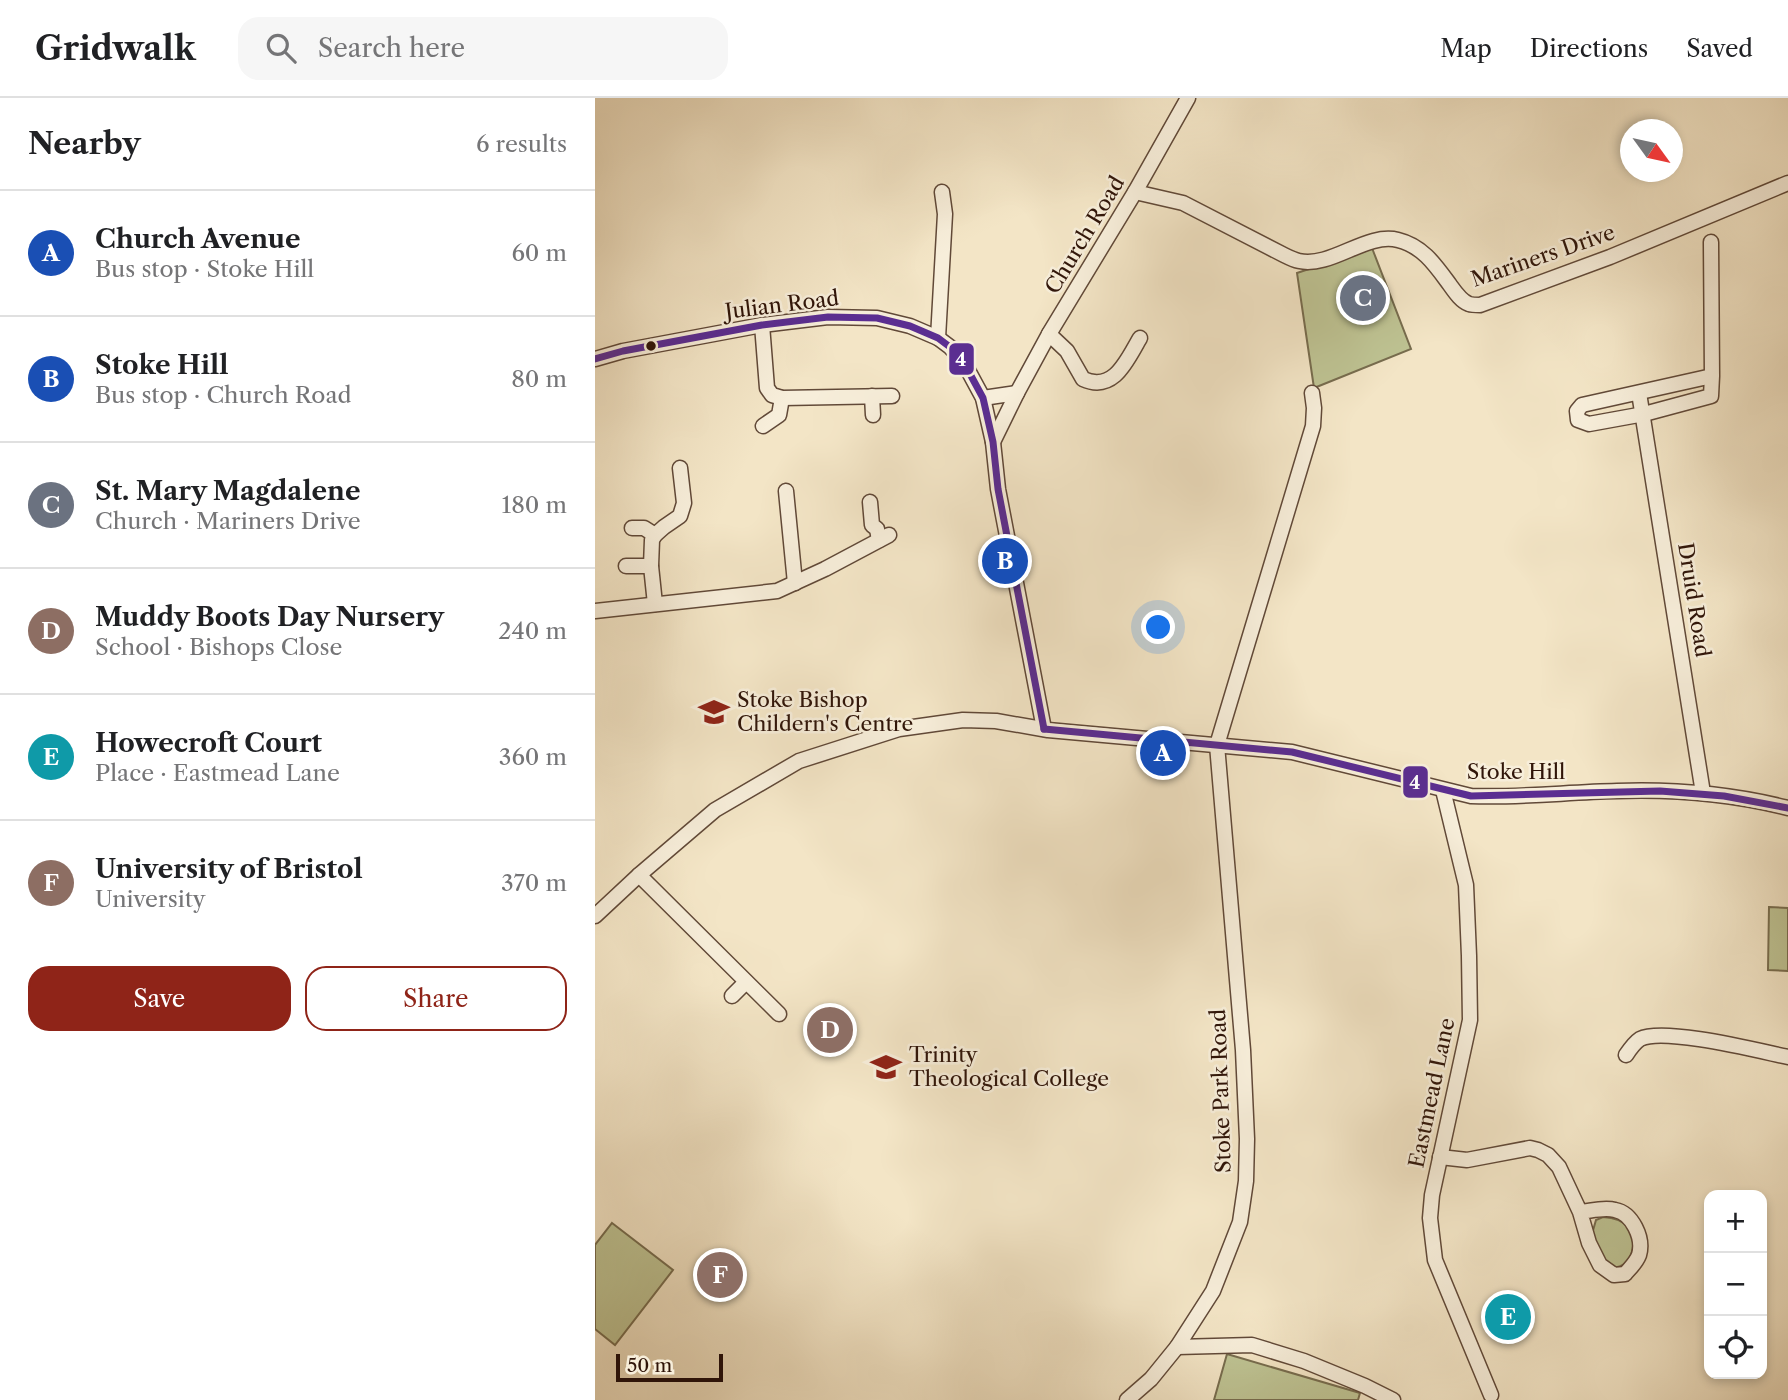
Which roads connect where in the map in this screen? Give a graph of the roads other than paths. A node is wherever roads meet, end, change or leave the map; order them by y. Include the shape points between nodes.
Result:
1 (1188, 98) edge
2 (1788, 183) edge
3 (942, 192) dead end
4 (1135, 192) junction
5 (1711, 242) dead end
6 (762, 325) junction
7 (1049, 334) junction
8 (938, 338) junction
9 (1140, 338) dead end
10 (595, 359) edge
11 (1712, 376) junction
12 (1017, 393) junction
13 (1312, 393) dead end
14 (1639, 393) junction
15 (871, 396) junction
16 (892, 396) dead end
17 (782, 398) junction
18 (983, 398) junction
19 (1644, 414) junction
20 (873, 415) dead end
21 (763, 426) dead end
22 (993, 442) junction
23 (680, 468) dead end
24 (786, 491) dead end
25 (870, 502) dead end
26 (632, 528) dead end
27 (655, 535) junction
28 (626, 566) dead end
29 (651, 566) junction
30 (795, 583) junction
31 (655, 604) junction
32 (595, 611) edge
33 (1044, 729) junction
34 (1217, 745) junction
35 (1443, 790) junction
36 (1703, 793) junction
37 (1788, 808) edge
38 (639, 875) junction
39 (595, 916) edge
40 (746, 982) junction
41 (732, 996) dead end
42 (779, 1013) dead end
43 (1626, 1055) dead end
44 (1788, 1058) edge
45 (1440, 1157) junction
46 (1580, 1212) junction
47 (1177, 1347) junction
48 (1491, 1395) dead end
49 (1127, 1400) edge
50 (1393, 1400) edge

1 - 4 street, Church Road
2 - 4 street, Mariners Drive via 1480,305 1459,297 1424,253 1402,241 1378,240 1328,258 1301,261 1183,203
3 - 8 street via 945,214
4 - 7 street, Church Road
5 - 11 street
6 - 8 street, Julian Road via 828,317 877,318
6 - 10 street, Julian Road
6 - 17 street via 767,387 772,396
7 - 9 street via 1067,351 1083,379 1098,384 1122,368
7 - 12 street, Church Road
8 - 18 street, Julian Road via 963,361
11 - 14 street
11 - 19 street via 1711,396
12 - 18 street
12 - 22 street, Church Road
13 - 34 street via 1313,426
14 - 19 street, Druid Road
14 - 19 street via 1582,405 1577,420 1590,425
15 - 16 street
15 - 17 street
15 - 20 street
17 - 21 street via 779,415
18 - 22 street
19 - 36 street, Druid Road
22 - 33 street
23 - 27 street via 684,503 680,516
24 - 30 street
25 - 30 street via 872,525 884,538
26 - 27 street
27 - 29 street
28 - 29 street
29 - 31 street
30 - 31 street via 762,594
31 - 32 street
33 - 34 street, Stoke Hill
33 - 38 street, Stoke Hill via 963,720 899,729 799,761 715,810
34 - 35 street, Stoke Hill via 1292,751
34 - 47 street, Stoke Park Road via 1243,1050 1245,1181 1240,1222 1213,1291
35 - 36 street, Stoke Hill via 1500,797 1617,790
35 - 45 street, Eastmead Lane via 1466,885 1470,1020
36 - 37 street, Stoke Hill
38 - 39 street, Stoke Hill
38 - 40 street
40 - 41 street
40 - 42 street
43 - 44 street via 1641,1039 1665,1035
45 - 46 street via 1467,1160 1538,1150 1559,1167
45 - 48 street, Eastmead Lane via 1430,1218 1435,1260
46 - 46 street via 1600,1265 1614,1275 1625,1273 1640,1253 1640,1241 1627,1215 1606,1209
47 - 49 street, Stoke Park Road
47 - 50 street via 1252,1345 1304,1361

